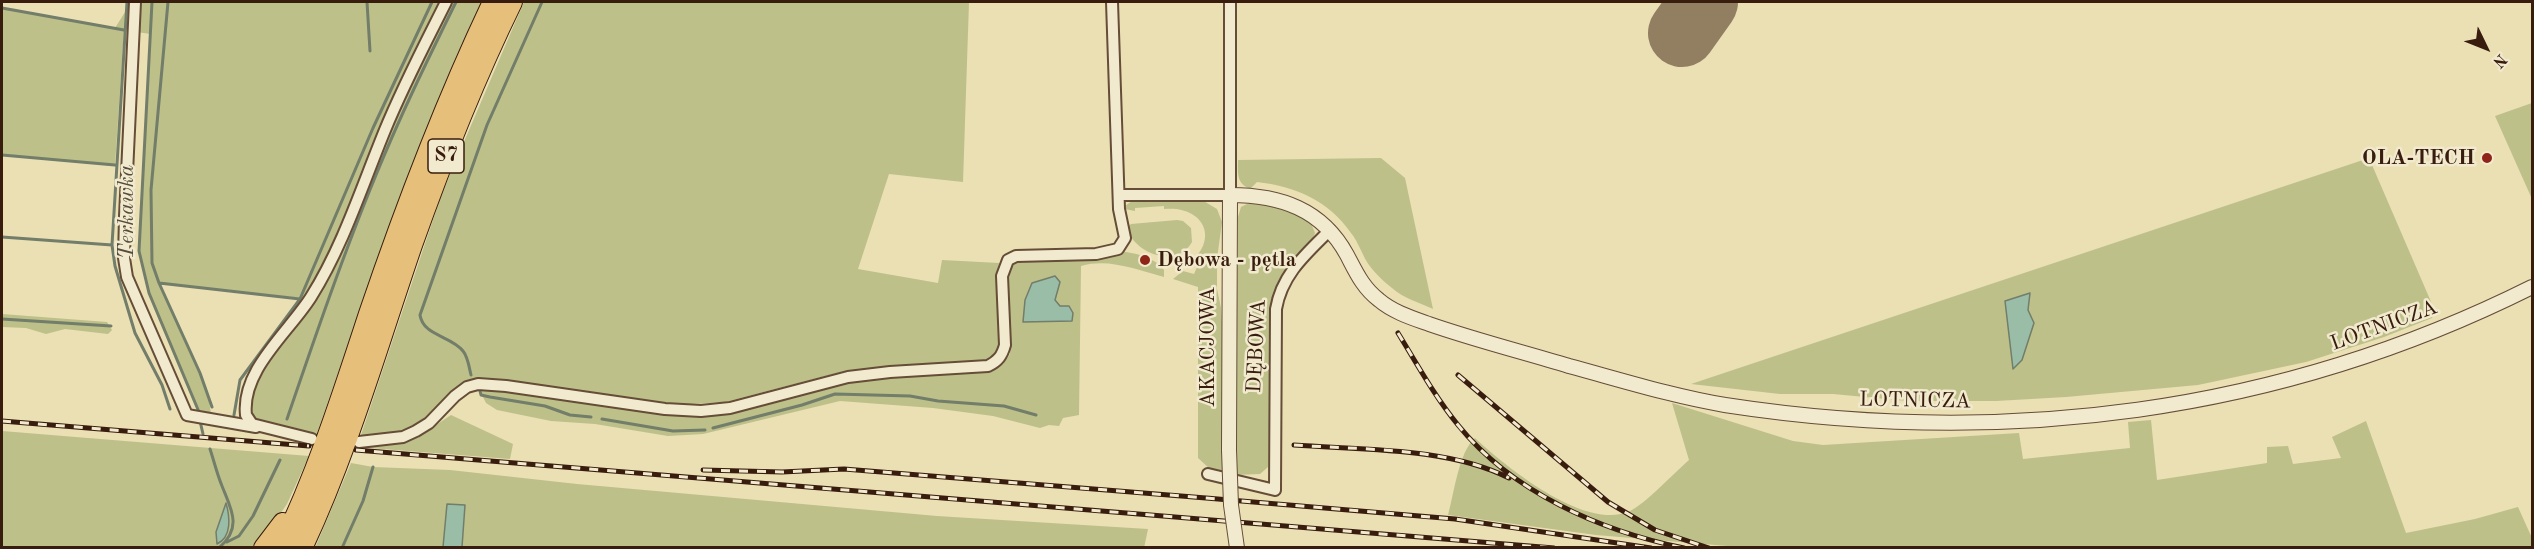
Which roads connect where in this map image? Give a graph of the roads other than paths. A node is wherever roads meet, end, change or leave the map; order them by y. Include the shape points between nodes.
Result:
1 (135, 2) edge
2 (446, 2) edge
3 (492, 2) edge
4 (512, 2) edge
5 (1112, 2) edge
6 (1230, 2) edge
7 (1119, 195) junction
8 (1230, 195) junction
9 (1330, 230) junction
10 (2532, 287) edge
11 (256, 427) junction
12 (312, 438) dead end
13 (359, 442) dead end
14 (1208, 474) dead end
15 (308, 489) junction
16 (264, 548) edge
17 (281, 548) edge
18 (302, 548) edge
19 (1237, 548) edge

1 - 11 street via 124,225 127,277 186,415
2 - 11 street via 386,127 328,266 302,312 258,369 248,390 246,415
3 - 15 highway, S7 via 421,171
4 - 18 highway, S7 via 442,165 345,446
5 - 7 street
6 - 8 street, AKACJOWA
7 - 8 street
7 - 13 street via 1125,238 1118,249 1096,254 1016,256 1008,261 1002,276 1005,345 1002,355 988,366 848,377 730,408 701,411 478,384 455,396 416,431 402,437
8 - 9 street via 1288,202 1312,214
8 - 19 street, AKACJOWA, bridge via 1229,450
9 - 10 street, LOTNICZA via 1357,276 1378,300 1431,325 1678,395 1765,411 1854,420 2025,422 2201,400 2375,353
9 - 14 street, DĘBOWA via 1294,266 1279,294 1275,490
11 - 12 street
15 - 16 highway
15 - 17 highway, S7

